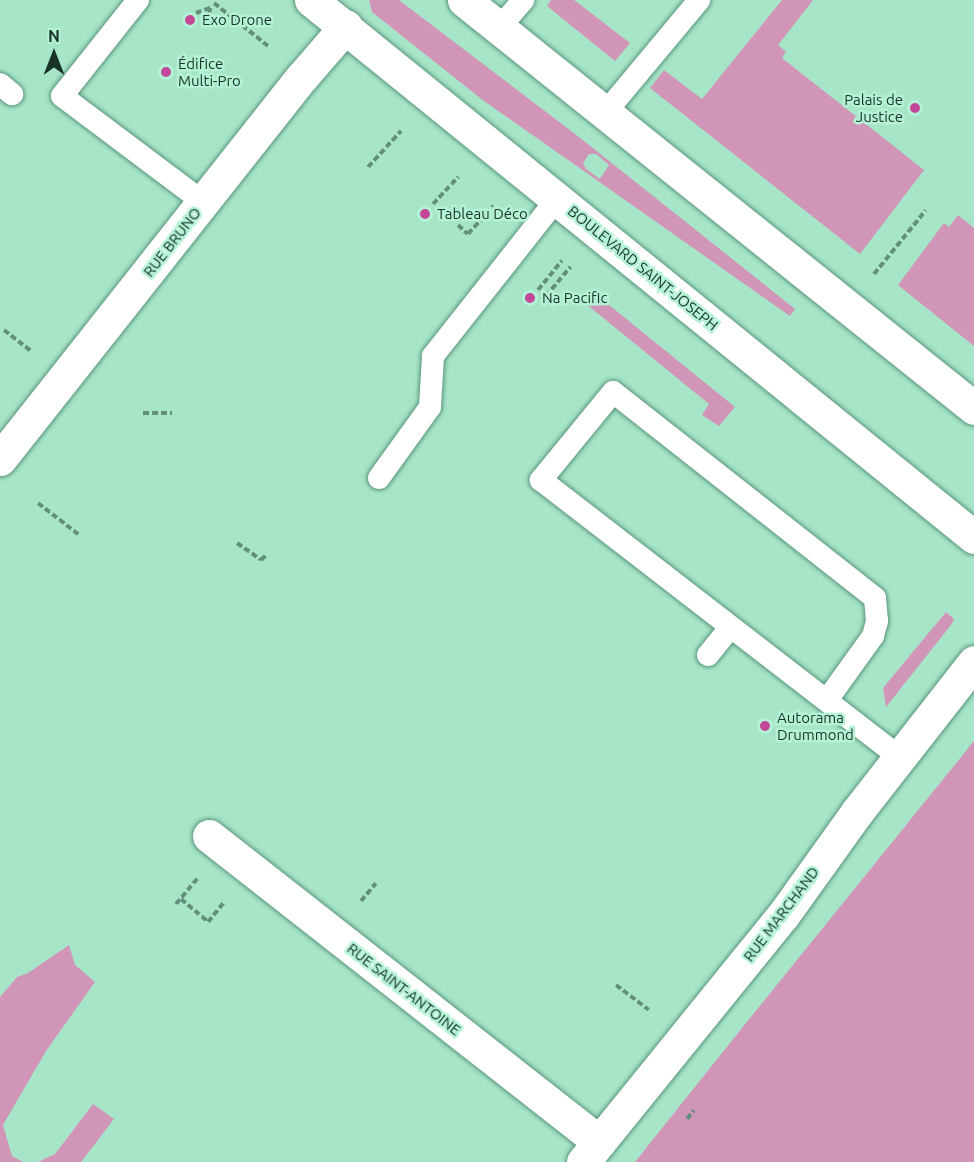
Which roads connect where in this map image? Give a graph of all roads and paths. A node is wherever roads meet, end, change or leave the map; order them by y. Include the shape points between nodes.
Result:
1 (138, 0) edge
2 (311, 0) edge
3 (464, 0) edge
4 (523, 0) edge
5 (699, 0) edge
6 (215, 2) edge
7 (210, 8) junction
8 (195, 13) dead end
9 (209, 23) dead end
10 (346, 26) junction
11 (499, 28) junction
12 (268, 46) dead end
13 (605, 113) junction
14 (401, 131) dead end
15 (368, 167) dead end
16 (458, 177) dead end
17 (557, 199) junction
18 (203, 202) junction
19 (433, 204) dead end
20 (494, 206) dead end
21 (926, 210) dead end
22 (458, 225) dead end
23 (562, 260) dead end
24 (570, 267) dead end
25 (874, 274) dead end
26 (538, 290) dead end
27 (546, 296) dead end
28 (4, 330) dead end
29 (31, 351) dead end
30 (974, 408) edge
31 (143, 413) dead end
32 (172, 413) dead end
33 (0, 459) edge
34 (379, 478) dead end
35 (38, 503) dead end
36 (78, 534) dead end
37 (974, 537) edge
38 (237, 543) dead end
39 (266, 555) dead end
40 (731, 627) junction
41 (708, 655) dead end
42 (974, 662) edge
43 (827, 700) junction
44 (899, 757) junction
45 (209, 836) dead end
46 (616, 985) dead end
47 (649, 1010) dead end
48 (694, 1110) dead end
49 (687, 1119) dead end
50 (591, 1152) edge

1 - 18 lane via 62,96
2 - 10 street, BOULEVARD SAINT-JOSEPH
3 - 11 street
4 - 11 lane
5 - 13 lane
6 - 7 path
6 - 12 path
7 - 8 path
7 - 9 path
10 - 17 street, BOULEVARD SAINT-JOSEPH
10 - 18 street, RUE BRUNO
11 - 13 street
13 - 30 street
14 - 15 path
16 - 19 path
17 - 34 lane via 433,356 430,406
17 - 37 street, BOULEVARD SAINT-JOSEPH
18 - 33 street, RUE BRUNO
20 - 22 path via 468,234
21 - 25 path
23 - 26 path
24 - 27 path
28 - 29 path
31 - 32 path
35 - 36 path
38 - 39 path via 261,560
40 - 41 lane
40 - 43 lane
40 - 43 lane via 541,480 613,392 875,598 877,621 873,636
42 - 44 street, RUE MARCHAND
43 - 44 lane
44 - 50 street, RUE MARCHAND via 784,914
45 - 50 street, RUE SAINT-ANTOINE
46 - 47 path
48 - 49 path

